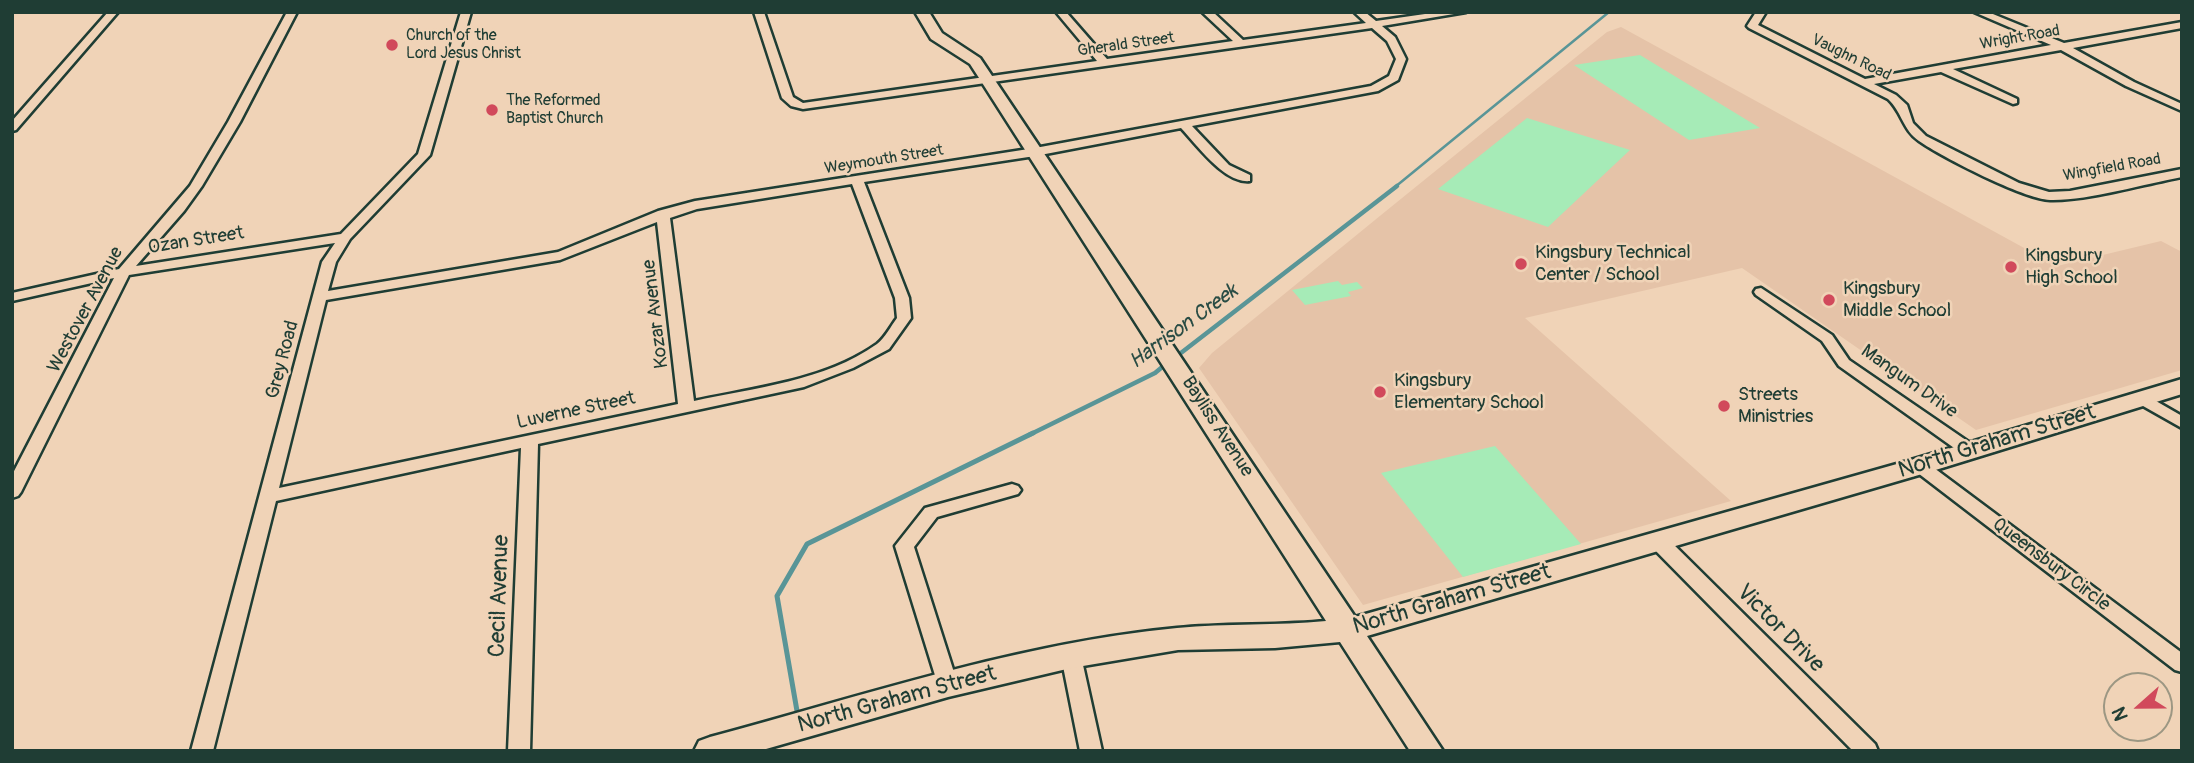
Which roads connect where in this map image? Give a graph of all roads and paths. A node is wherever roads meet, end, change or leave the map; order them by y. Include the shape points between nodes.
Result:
1 (113, 12) edge
2 (292, 12) edge
3 (466, 12) edge
4 (758, 12) edge
5 (922, 12) edge
6 (1061, 12) edge
7 (1207, 12) edge
8 (1359, 12) edge
9 (1461, 12) edge
10 (1761, 12) edge
11 (1979, 12) edge
12 (1377, 25) junction
13 (2182, 25) edge
14 (1243, 45) junction
15 (2064, 47) junction
16 (1105, 64) junction
17 (1942, 68) junction
18 (989, 81) junction
19 (1865, 82) junction
20 (2013, 101) dead end
21 (2182, 108) edge
22 (1182, 123) junction
23 (12, 128) edge
24 (1035, 152) junction
25 (2182, 173) edge
26 (1246, 178) dead end
27 (857, 181) junction
28 (2048, 196) joint
29 (663, 214) junction
30 (345, 237) junction
31 (124, 272) junction
32 (1761, 292) dead end
33 (12, 297) edge
34 (321, 297) junction
35 (1164, 346) joint
36 (2182, 386) edge
37 (2142, 398) junction
38 (687, 409) junction
39 (2182, 422) edge
40 (530, 442) junction
41 (1970, 451) junction
42 (1920, 466) junction
43 (1012, 491) dead end
44 (12, 492) edge
45 (269, 496) junction
46 (1658, 541) junction
47 (1348, 630) junction
48 (1071, 656) junction
49 (2182, 664) edge
50 (948, 685) junction
51 (202, 751) edge
52 (519, 751) edge
53 (710, 751) edge
54 (1091, 751) edge
55 (1427, 751) edge
56 (1867, 751) edge

1 - 23 street
2 - 31 street, Westover Avenue via 196,187
3 - 30 street, Grey Road via 424,155
4 - 18 street, Gherald Street via 788,98 795,104 821,105
5 - 18 street, Bayliss Avenue via 936,36 975,61
6 - 16 street
7 - 14 street
8 - 12 street
9 - 12 street, Gherald Street
10 - 19 street, Vaughn Road via 1752,26
11 - 15 street
12 - 14 street, Gherald Street
12 - 22 street, Weymouth Street via 1401,59 1394,78 1374,89
13 - 15 street, Wright Road
14 - 16 street, Gherald Street
15 - 17 street, Wright Road
15 - 21 street
16 - 18 street, Gherald Street
17 - 19 street, Wright Road
17 - 20 street
18 - 24 street, Bayliss Avenue
19 - 28 street, Vaughn Road via 1903,107 1908,124 1922,138 2015,186
22 - 24 street, Weymouth Street
22 - 26 street via 1225,168
24 - 27 street, Weymouth Street
24 - 35 street, Bayliss Avenue
25 - 28 street, Wingfield Road
27 - 29 street, Weymouth Street via 695,205
27 - 38 street, Luverne Street via 902,298 904,318 884,346 798,384
29 - 34 street, Weymouth Street via 561,256
29 - 38 street, Kozar Avenue
30 - 31 street, Ozan Street
30 - 34 street, Grey Road via 329,262
31 - 33 street, Ozan Street
31 - 44 street, Westover Avenue
32 - 41 street, Mangum Drive via 1827,338 1844,363
34 - 45 street, Grey Road
35 - 47 main road, Bayliss Avenue
36 - 37 main road, North Graham Street
37 - 39 street
37 - 41 main road, North Graham Street
38 - 40 street, Luverne Street
40 - 45 street, Luverne Street
40 - 52 street, Cecil Avenue
41 - 42 main road, North Graham Street
42 - 46 main road, North Graham Street
42 - 49 street, Queensbury Circle
43 - 50 street via 931,512 904,546
45 - 51 street, Grey Road
46 - 47 main road, North Graham Street
46 - 56 street, Victor Drive
47 - 48 main road, North Graham Street via 1178,639
47 - 55 main road, Bayliss Avenue
48 - 50 main road, North Graham Street
48 - 54 street
50 - 53 main road, North Graham Street

